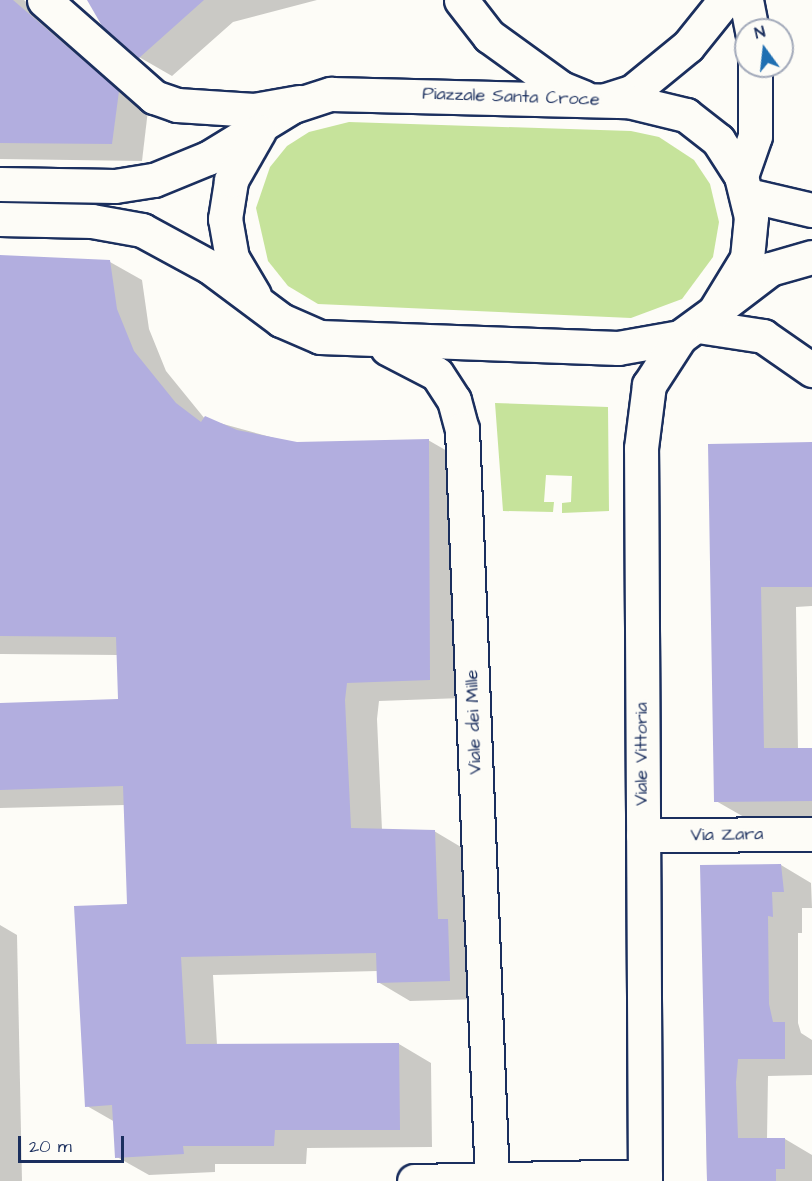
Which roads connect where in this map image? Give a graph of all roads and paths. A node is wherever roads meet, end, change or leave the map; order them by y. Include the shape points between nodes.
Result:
1 (44, 0) edge
2 (461, 0) edge
3 (725, 0) edge
4 (746, 0) edge
5 (750, 18) edge
6 (755, 78) edge
7 (312, 98) junction
8 (606, 100) junction
9 (276, 116) junction
10 (740, 176) junction
11 (0, 184) edge
12 (812, 210) edge
13 (0, 219) edge
14 (812, 257) edge
15 (281, 320) junction
16 (698, 325) junction
17 (341, 340) junction
18 (812, 370) edge
19 (812, 834) edge
20 (643, 835) junction
21 (645, 1178) edge
22 (491, 1179) edge
23 (414, 1181) edge

1 - 7 main road via 143,90 166,102 254,110
2 - 8 main road via 489,36 561,88
3 - 8 main road via 688,46 633,91
4 - 5 main road
6 - 10 main road, Viale Vittoria via 755,136
7 - 8 main road, Piazzale Santa Croce via 351,92
7 - 9 main road, Piazzale Santa Croce
8 - 10 main road, Piazzale Santa Croce via 648,102 686,115
9 - 11 main road, Piazzale Santa Croce via 208,158 154,180 115,186
9 - 15 main road via 238,161 225,219 241,276
10 - 12 main road
10 - 16 main road, Viale Vittoria via 747,258
13 - 15 main road via 92,221 142,230 210,267
14 - 16 main road via 757,276
15 - 17 main road
16 - 17 main road via 639,348
16 - 18 main road via 763,336
16 - 20 main road, Viale Vittoria via 649,385 641,448
17 - 22 main road, Viale dei Mille via 387,348 429,367 450,391 462,429
19 - 20 main road, Via Zara
20 - 21 main road, Viale Vittoria
21 - 22 main road
22 - 23 main road

